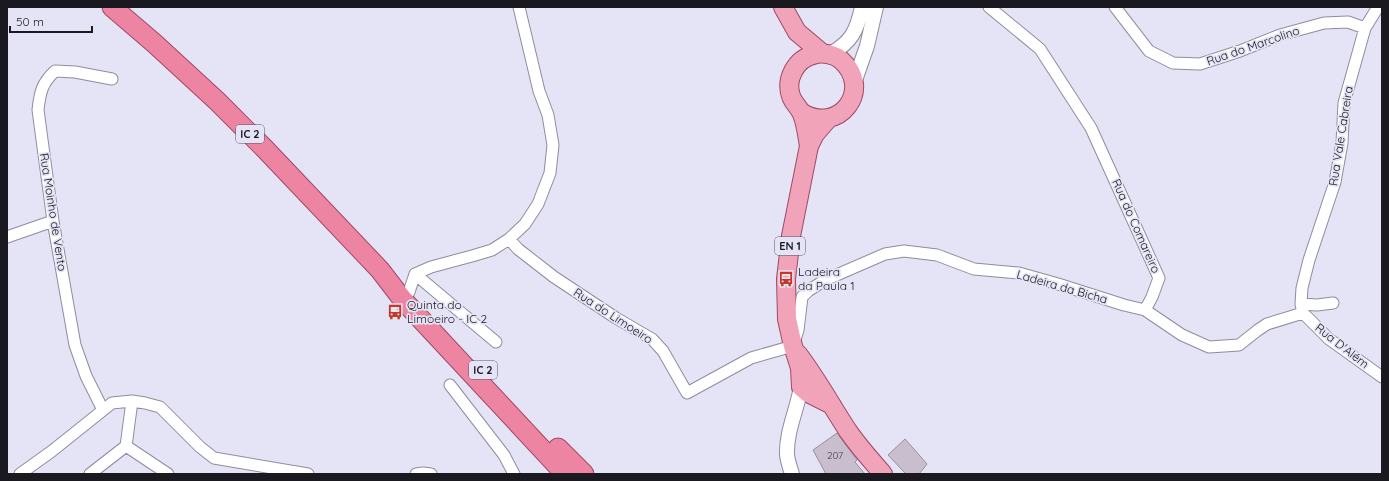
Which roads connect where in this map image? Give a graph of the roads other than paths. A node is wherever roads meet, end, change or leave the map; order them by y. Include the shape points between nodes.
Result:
1 (112, 7) edge
2 (519, 7) edge
3 (783, 7) edge
4 (862, 7) edge
5 (876, 7) edge
6 (989, 7) edge
7 (1115, 7) edge
8 (1378, 7) edge
9 (1365, 28) junction
10 (797, 32) junction
11 (826, 54) junction
12 (795, 68) junction
13 (112, 79) dead end
14 (854, 83) junction
15 (801, 112) junction
16 (829, 118) junction
17 (809, 146) junction
18 (53, 221) junction
19 (7, 237) edge
20 (509, 239) junction
21 (380, 270) junction
22 (412, 283) junction
23 (1333, 303) dead end
24 (1302, 308) junction
25 (1145, 310) junction
26 (496, 342) dead end
27 (792, 346) junction
28 (1382, 377) edge
29 (820, 384) junction
30 (450, 385) dead end
31 (801, 387) junction
32 (132, 401) junction
33 (829, 404) junction
34 (103, 410) junction
35 (795, 411) junction
36 (126, 446) junction
37 (20, 474) edge
38 (90, 474) edge
39 (168, 474) edge
40 (308, 474) edge
41 (416, 474) edge
42 (431, 474) edge
43 (514, 474) edge
44 (565, 474) edge
45 (584, 474) edge
46 (792, 474) edge
47 (883, 474) edge

1 - 21 highway, IC 2 via 217,100
2 - 20 street via 539,92 548,115 553,145 550,173 538,204 525,224
3 - 10 main road
4 - 11 street via 854,33 847,43
5 - 14 street via 867,46
6 - 25 street, Rua do Comareiro via 1040,49 1091,128 1159,278
7 - 9 street, Rua do Marcolino via 1149,51 1173,63 1200,64 1280,35 1324,23 1348,22
8 - 9 street, Rua Vale Cabreira
9 - 24 street, Rua Vale Cabreira via 1344,103 1342,143 1335,182 1309,260 1302,288
10 - 11 main road
10 - 12 main road
11 - 12 main road via 811,55
11 - 14 main road via 839,58 847,65
12 - 15 main road via 791,76 790,91 794,104
13 - 18 street, Rua Moinho de Vento via 55,71 46,79 40,93 38,110
14 - 16 main road via 854,93 848,105 838,115
15 - 16 main road via 814,118
15 - 17 main road, EN 1
16 - 17 main road, EN 1 via 815,134
17 - 27 main road, EN 1 via 791,236 786,279 787,319
18 - 19 street
18 - 34 street, Rua Moinho de Vento via 75,345 86,376
20 - 22 street via 492,250 431,267
20 - 27 street, Rua do Limoeiro via 554,277 652,339 663,351 687,393 751,358
21 - 22 highway, IC 2
21 - 44 highway, IC 2 via 403,300
22 - 26 street
22 - 45 highway, IC 2 via 535,425
23 - 24 street
24 - 25 street via 1267,324 1239,345 1209,347 1182,335
24 - 28 street, Rua D'Além via 1329,339
25 - 27 street, Ladeira da Bicha via 1019,273 974,269 937,255 904,251 885,254 825,280 808,291 802,297 798,330
27 - 29 main road, EN 1
27 - 31 main road, EN 1 via 800,368
29 - 31 street via 807,384
29 - 33 main road, EN 1
30 - 43 street via 504,455
31 - 33 main road, EN 1
31 - 35 street
32 - 34 street via 112,403
32 - 36 street
32 - 40 street via 160,407 214,458
33 - 35 street via 808,406
33 - 47 main road, EN 1 via 861,449
34 - 37 street
35 - 46 street via 789,432 787,456
36 - 38 street
36 - 39 street
41 - 42 street

